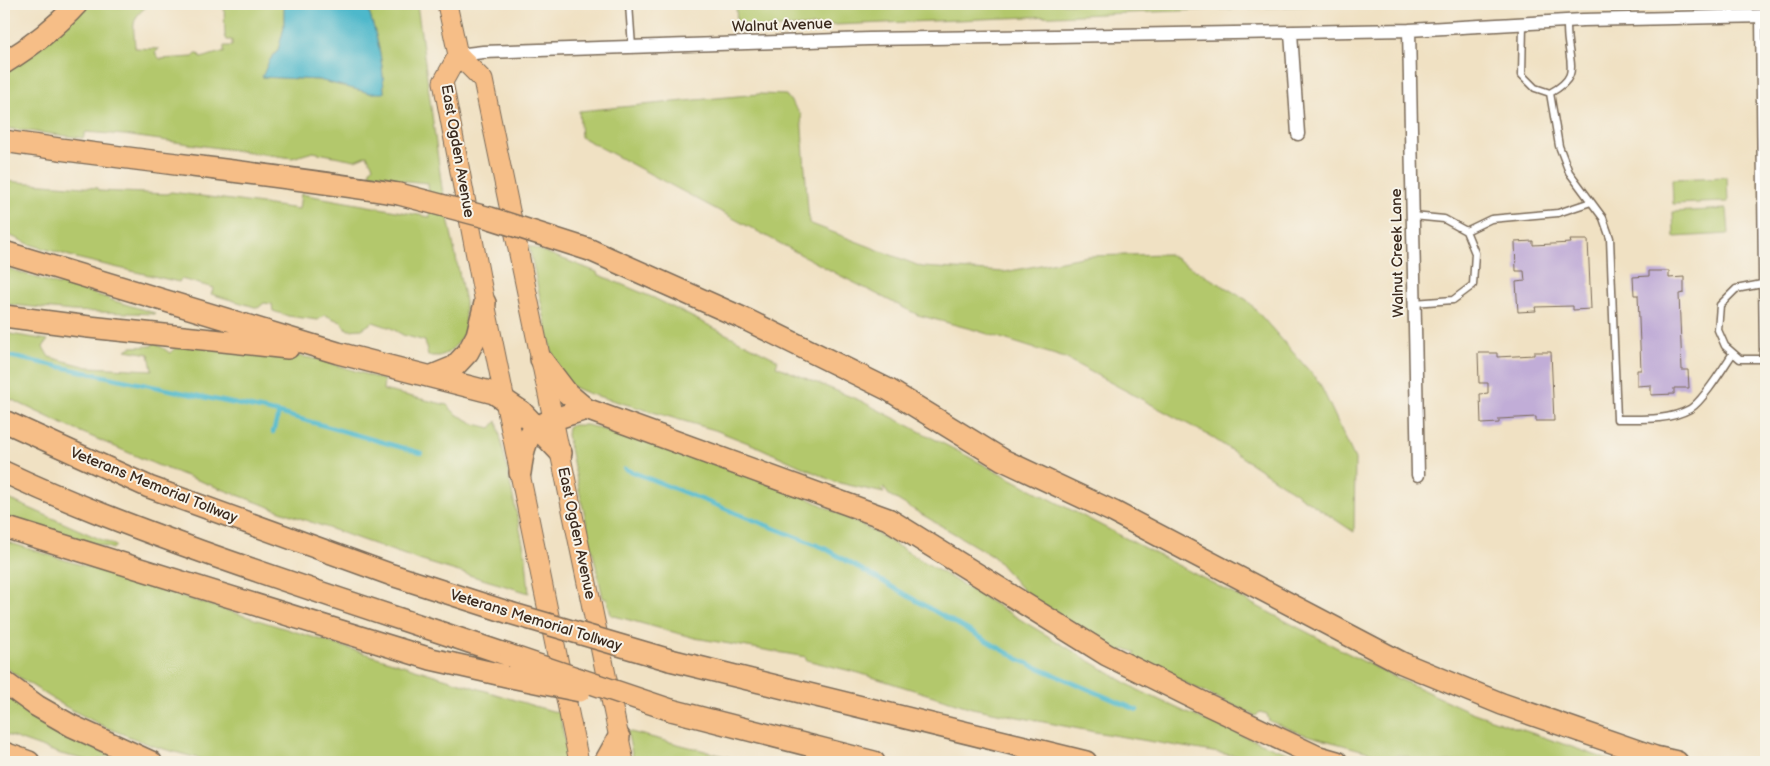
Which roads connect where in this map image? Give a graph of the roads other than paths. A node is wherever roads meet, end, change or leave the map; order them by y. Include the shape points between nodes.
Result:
1 (77, 4) edge
2 (447, 4) edge
3 (629, 4) edge
4 (1763, 16) edge
5 (1567, 21) junction
6 (1523, 24) junction
7 (1409, 30) junction
8 (1291, 32) junction
9 (632, 47) junction
10 (458, 55) junction
11 (4, 63) edge
12 (1550, 93) junction
13 (1298, 134) dead end
14 (4, 141) edge
15 (4, 154) edge
16 (105, 156) junction
17 (1591, 202) junction
18 (1412, 216) junction
19 (1466, 231) junction
20 (4, 252) edge
21 (1762, 284) junction
22 (485, 303) junction
23 (1414, 303) junction
24 (4, 316) edge
25 (338, 353) junction
26 (1733, 354) junction
27 (542, 359) junction
28 (432, 376) junction
29 (505, 399) junction
30 (586, 409) junction
31 (4, 421) edge
32 (545, 424) junction
33 (561, 453) joint
34 (4, 472) edge
35 (520, 473) junction
36 (1418, 475) dead end
37 (4, 527) edge
38 (4, 682) edge
39 (671, 710) junction
40 (619, 737) junction
41 (4, 753) edge
42 (29, 762) edge
43 (151, 762) edge
44 (579, 762) edge
45 (605, 762) edge
46 (624, 762) edge
47 (874, 762) edge
48 (1086, 762) edge
49 (1337, 762) edge
50 (1677, 762) edge

1 - 11 highway via 29,48
2 - 10 main road
3 - 9 lane
4 - 5 street, Walnut Avenue
4 - 21 lane
5 - 6 street, Walnut Avenue
5 - 12 lane via 1572,63 1569,78 1561,88
6 - 7 street, Walnut Avenue
6 - 12 lane via 1522,75 1535,88
7 - 8 street, Walnut Avenue
7 - 18 street, Walnut Creek Lane
8 - 9 street, Walnut Avenue via 869,39
8 - 13 street
9 - 10 street, Walnut Avenue
10 - 22 main road, East Ogden Avenue via 443,82
10 - 27 main road, East Ogden Avenue via 483,80
12 - 17 lane via 1559,146 1569,172
14 - 16 highway
15 - 16 highway
16 - 50 highway, bridge via 400,194 590,250 747,320 889,390 1003,460 1114,512 1402,662 1502,704
17 - 19 lane via 1558,213 1491,219
17 - 26 lane via 1603,218 1610,238 1617,419 1674,416 1691,408
18 - 19 lane via 1444,219
18 - 23 street, Walnut Creek Lane
19 - 23 lane via 1475,253 1472,285 1453,300
20 - 25 highway
21 - 26 lane via 1736,289 1720,305 1718,330 1725,346
21 - 26 lane via 1763,359 1740,359
22 - 28 highway via 477,335 468,352 454,367
22 - 29 main road, East Ogden Avenue
23 - 36 street, Walnut Creek Lane
24 - 25 highway
25 - 28 highway
27 - 30 highway via 568,393
27 - 32 main road, East Ogden Avenue
28 - 29 highway
29 - 32 highway
29 - 35 main road, East Ogden Avenue
30 - 32 highway
30 - 49 highway via 888,518 1107,654 1212,708 1316,756
31 - 48 highway, Veterans Memorial Tollway, bridge via 149,487 392,575 510,613 670,660
32 - 33 highway
32 - 35 highway via 531,435
33 - 40 main road, East Ogden Avenue
34 - 39 highway, bridge via 134,527 243,566
35 - 44 main road, East Ogden Avenue
37 - 39 highway, bridge via 431,659
38 - 43 highway via 72,726
39 - 47 highway
40 - 45 highway
40 - 46 main road, East Ogden Avenue
41 - 42 highway

